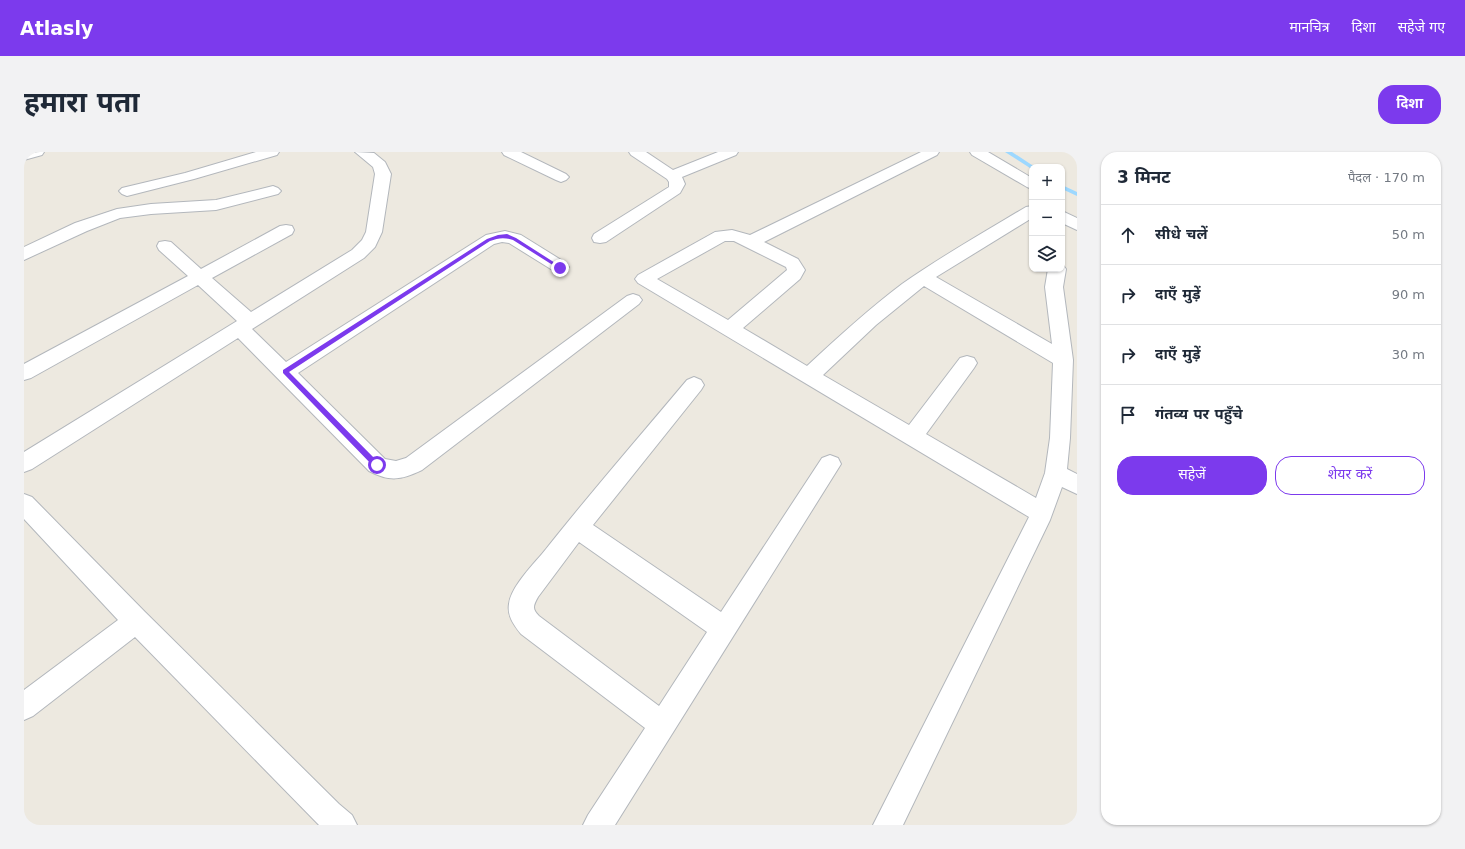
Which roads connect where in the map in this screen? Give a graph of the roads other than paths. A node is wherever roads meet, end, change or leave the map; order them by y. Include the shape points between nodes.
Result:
1 (37, 152) edge
2 (272, 152) edge
3 (362, 152) edge
4 (509, 152) edge
5 (636, 152) edge
6 (731, 152) edge
7 (932, 152) edge
8 (977, 152) edge
9 (24, 156) edge
10 (672, 176) junction
11 (561, 177) dead end
12 (1029, 182) edge
13 (127, 191) dead end
14 (273, 191) dead end
15 (1029, 213) edge
16 (286, 230) dead end
17 (600, 238) dead end
18 (750, 242) junction
19 (165, 246) dead end
20 (24, 254) edge
21 (560, 268) dead end
22 (1056, 272) edge
23 (200, 278) junction
24 (924, 278) junction
25 (632, 300) dead end
26 (245, 325) junction
27 (730, 329) junction
28 (1062, 360) junction
29 (967, 363) dead end
30 (285, 372) junction
31 (24, 373) edge
32 (809, 376) junction
33 (694, 385) dead end
34 (912, 437) junction
35 (24, 463) edge
36 (830, 464) dead end
37 (1056, 473) junction
38 (1077, 484) edge
39 (24, 504) edge
40 (1042, 513) junction
41 (577, 527) junction
42 (136, 621) junction
43 (724, 629) junction
44 (24, 707) edge
45 (663, 725) junction
46 (342, 825) edge
47 (598, 825) edge
48 (888, 825) edge

1 - 9 street
2 - 13 street
3 - 26 street via 380,165 383,174 374,232 369,243 358,254
4 - 11 street
5 - 10 street
6 - 10 street
7 - 18 street
8 - 12 street
10 - 17 street via 677,181 675,190
14 - 20 street via 228,203 144,209 117,214 86,225
15 - 24 street via 995,231
16 - 23 street
18 - 27 street via 792,263 796,270
18 - 27 street via 736,236 721,236 644,279
19 - 23 street
21 - 30 street via 515,239 507,236 488,240
22 - 28 street via 1054,287
23 - 26 street
23 - 31 street
24 - 28 street
24 - 32 street via 870,319
25 - 30 street via 414,464 401,470 387,470 377,465
26 - 30 street
26 - 35 street
27 - 32 street
28 - 37 street via 1060,438
29 - 34 street
32 - 34 street
33 - 41 street
34 - 40 street
36 - 43 street
37 - 38 street
37 - 40 street
39 - 42 street
40 - 48 street
41 - 43 street
41 - 45 street via 529,589 522,603 521,614 530,625
42 - 44 street
42 - 46 street
43 - 45 street
45 - 47 street

